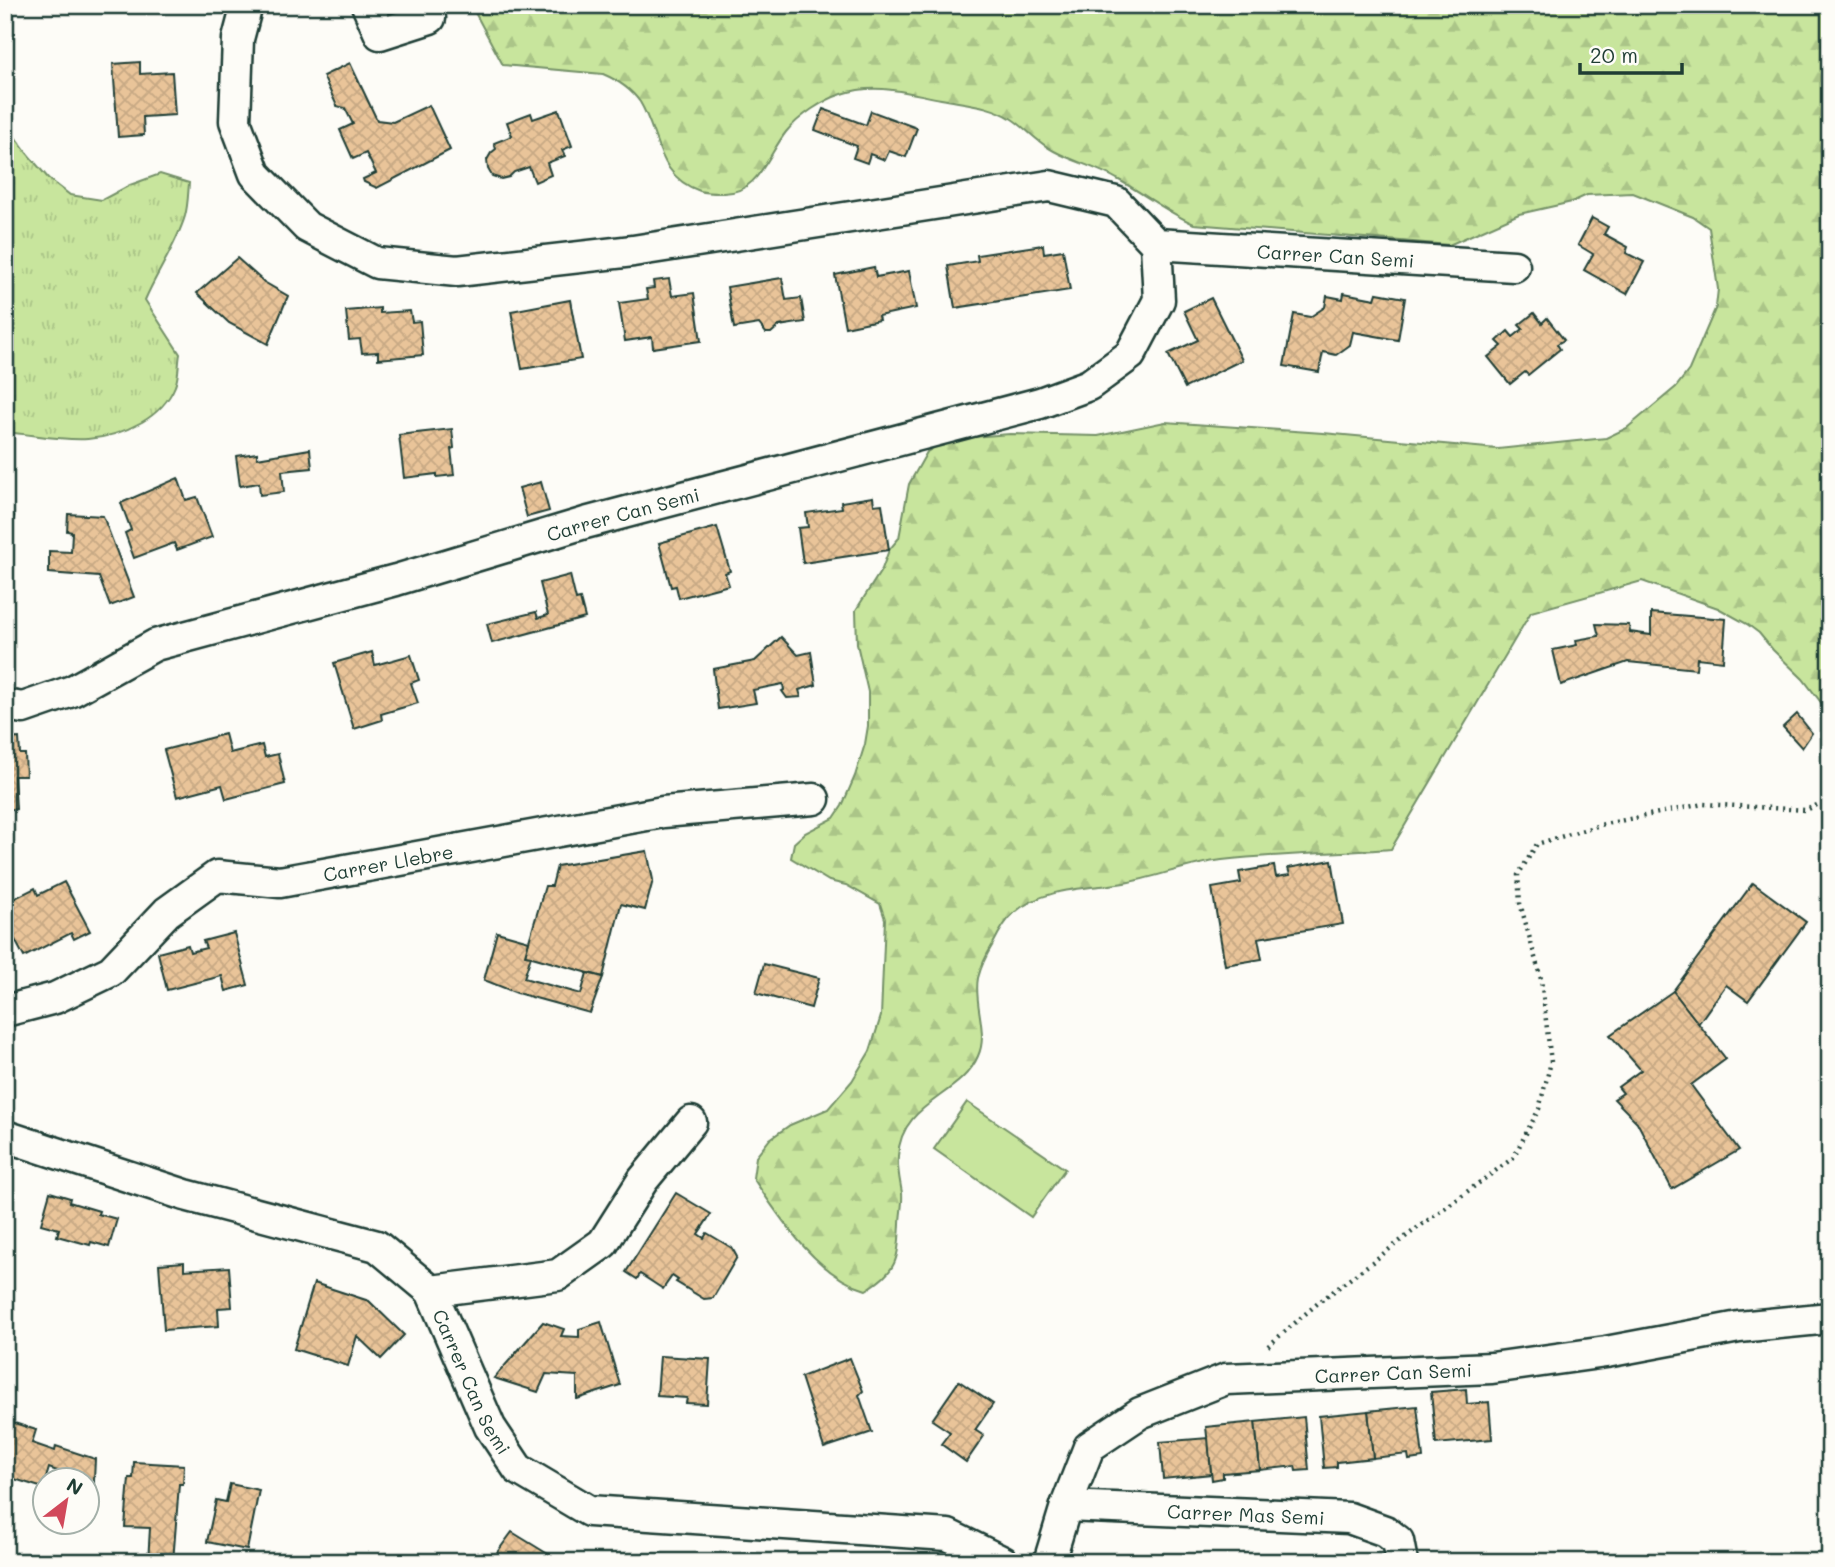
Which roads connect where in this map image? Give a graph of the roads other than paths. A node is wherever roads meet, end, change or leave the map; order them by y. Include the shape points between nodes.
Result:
1 (247, 5) edge
2 (367, 5) edge
3 (430, 18) dead end
4 (1156, 244) junction
5 (1514, 267) dead end
6 (5, 705) edge
7 (814, 799) dead end
8 (5, 1011) edge
9 (691, 1122) dead end
10 (5, 1136) edge
11 (431, 1290) junction
12 (1830, 1318) edge
13 (1066, 1506) junction
14 (1003, 1562) edge
15 (1049, 1562) edge
16 (1402, 1562) edge

1 - 4 street via 238,39 235,121 255,174 307,227 377,263 457,271 606,254 1049,186 1116,202
2 - 3 street via 380,34
4 - 5 street, Carrer Can Semi
4 - 6 street, Carrer Can Semi via 1159,300 1130,355 1089,385 1040,403 585,523 397,580 155,645 72,691 23,708
7 - 8 street, Carrer Llebre via 663,812 280,882 217,876 167,912 111,971 55,999
9 - 11 street via 643,1181 603,1243 558,1276
10 - 11 street, Carrer Can Semi via 185,1195 377,1246
11 - 14 street, Carrer Can Semi via 490,1427 518,1469 589,1511 948,1535
12 - 13 street, Carrer Can Semi via 1739,1327 1492,1368 1226,1379 1140,1413 1089,1447
13 - 15 street, Carrer Can Semi
13 - 16 street, Carrer Mas Semi via 1349,1518 1385,1531 1398,1541

